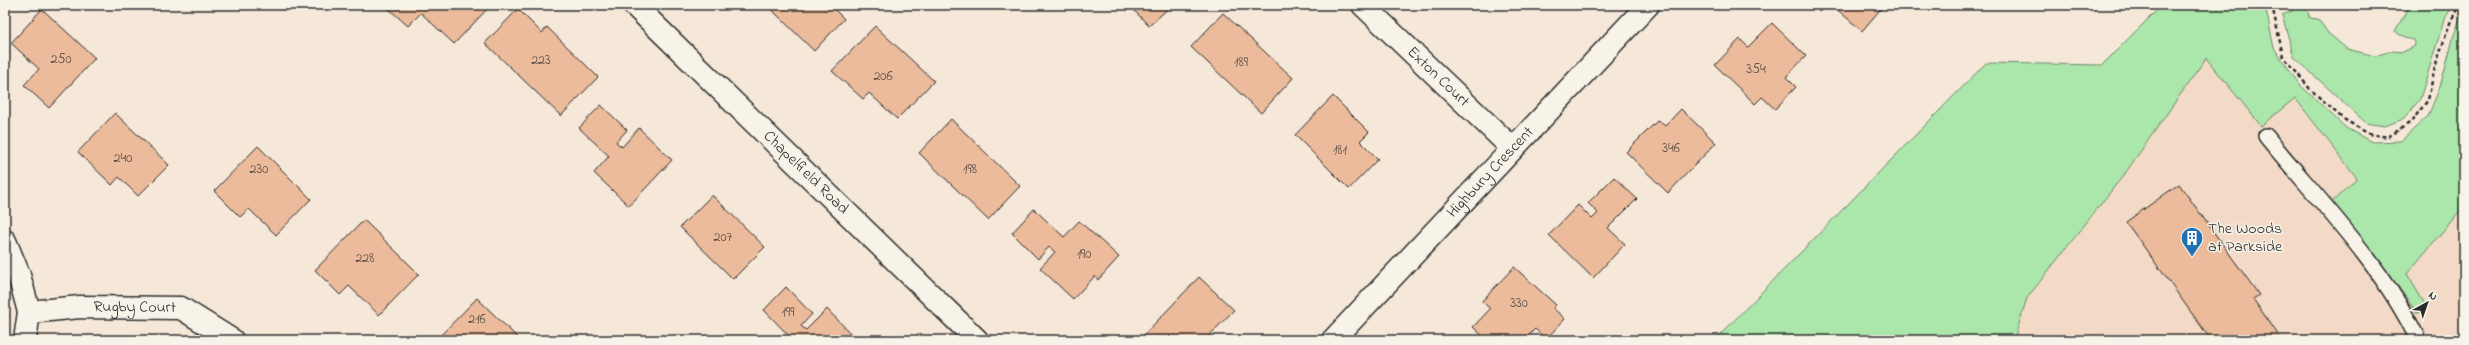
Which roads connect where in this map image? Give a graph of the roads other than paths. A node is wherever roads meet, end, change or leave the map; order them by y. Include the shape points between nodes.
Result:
1 (634, 5) edge
2 (1364, 5) edge
3 (1648, 5) edge
4 (2266, 136) dead end
5 (1512, 148) junction
6 (5, 241) edge
7 (29, 312) junction
8 (25, 340) edge
9 (232, 340) edge
10 (977, 340) edge
11 (1333, 340) edge
12 (2418, 340) edge

1 - 10 street, Chapelfield Road
2 - 5 street, Exton Court
3 - 5 street, Highbury Crescent
4 - 12 lane via 2377,271 2408,319
5 - 11 street, Highbury Crescent
6 - 7 street via 19,275
7 - 8 street
7 - 9 street, Rugby Court via 80,307 181,308

